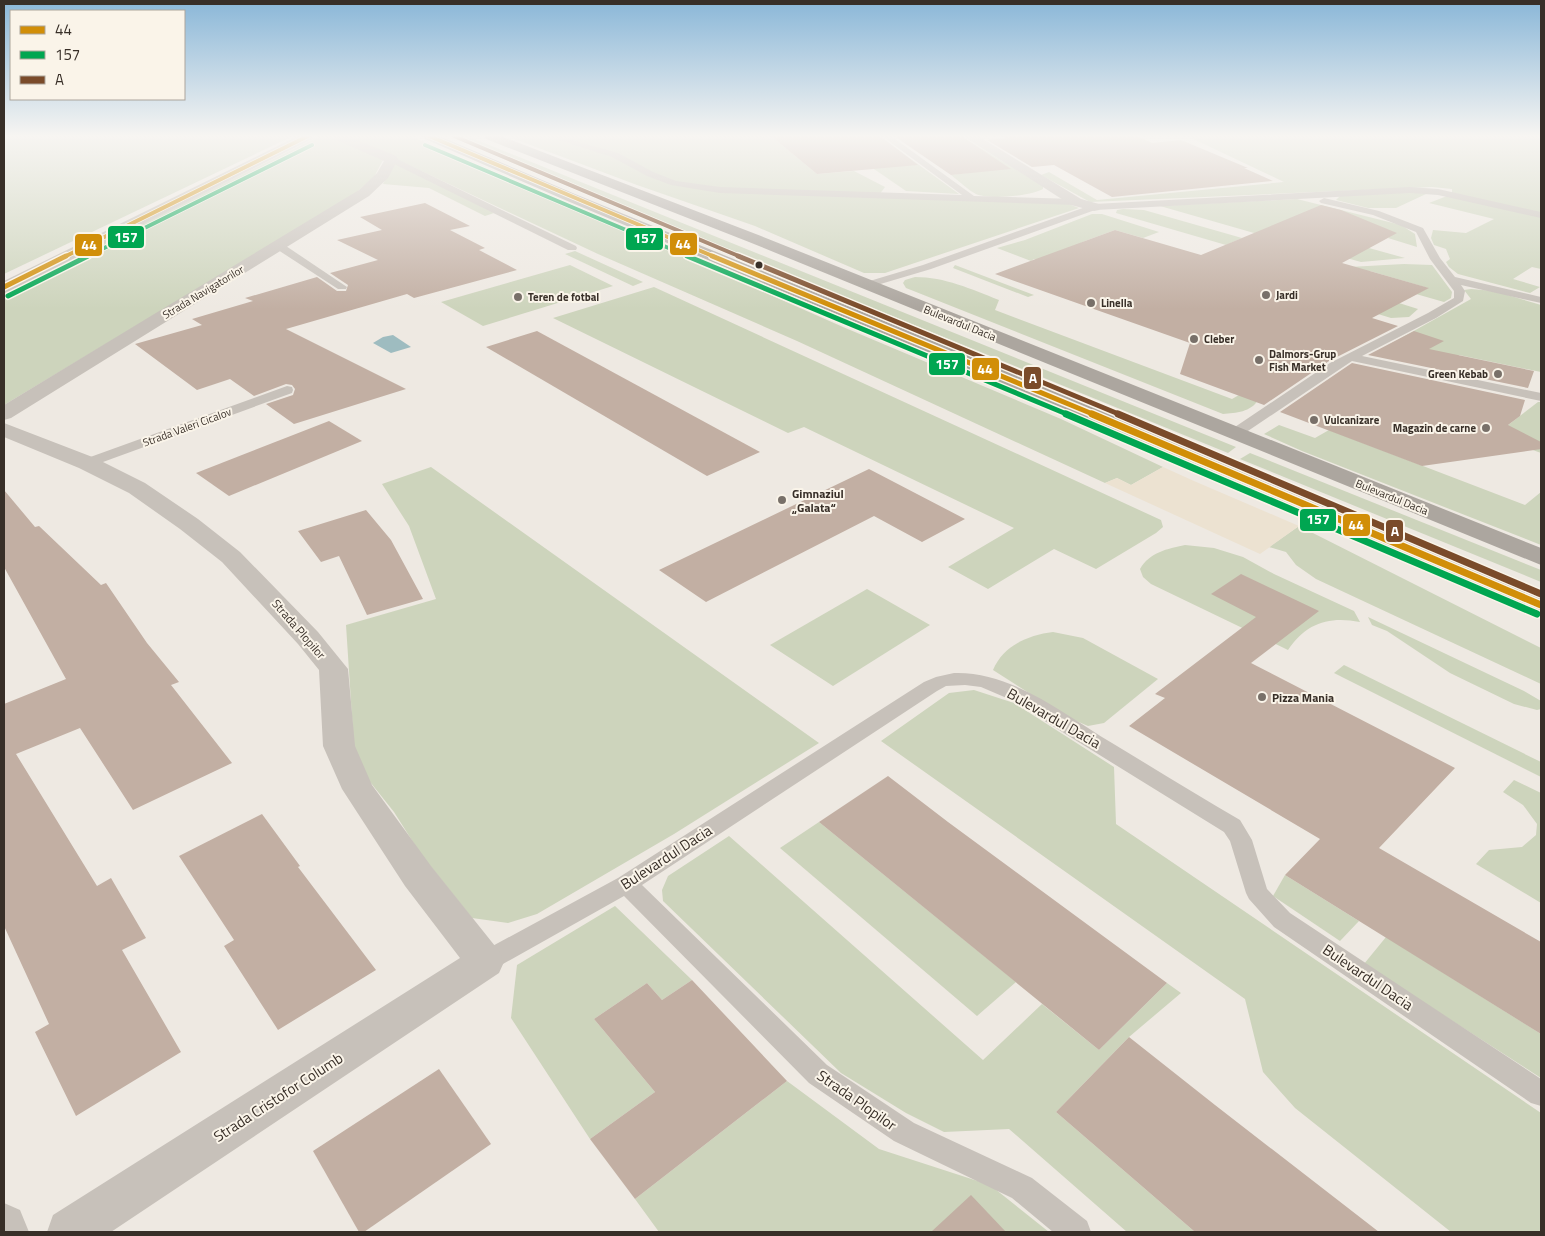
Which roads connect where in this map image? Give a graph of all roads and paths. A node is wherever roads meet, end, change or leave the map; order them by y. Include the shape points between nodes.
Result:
1 (191, 194) edge
2 (363, 194) edge
3 (462, 194) edge
4 (562, 194) edge
5 (636, 194) edge
6 (851, 194) edge
7 (965, 194) edge
8 (1063, 194) edge
9 (1364, 194) edge
10 (1444, 194) edge
11 (1305, 196) junction
12 (970, 197) junction
13 (1076, 202) junction
14 (1094, 207) junction
15 (1541, 215) edge
16 (279, 246) junction
17 (572, 248) dead end
18 (1450, 279) junction
19 (867, 285) junction
20 (4, 286) edge
21 (342, 287) dead end
22 (1541, 300) edge
23 (1351, 356) junction
24 (287, 390) dead end
25 (1541, 397) edge
26 (4, 414) edge
27 (4, 429) edge
28 (1234, 434) junction
29 (88, 463) junction
30 (1541, 557) edge
31 (1541, 605) edge
32 (626, 884) junction
33 (485, 962) junction
34 (1541, 1094) edge
35 (4, 1226) edge
36 (6, 1232) edge
37 (70, 1232) edge
38 (1076, 1232) edge

1 - 20 street
2 - 16 street, Strada Navigatorilor
3 - 17 lane
4 - 31 main road via 1218,466
5 - 19 main road, Bulevardul Dacia
6 - 12 lane
7 - 12 lane
8 - 13 street
9 - 11 lane
10 - 15 lane
11 - 14 lane
11 - 18 lane via 1376,213 1420,230
12 - 13 lane
13 - 14 street
14 - 19 lane
16 - 21 lane
16 - 26 street, Strada Navigatorilor
18 - 22 lane
18 - 23 lane via 1460,291 1458,299 1409,328
19 - 28 main road, Bulevardul Dacia
23 - 25 lane
23 - 28 lane
24 - 29 lane, Strada Valeri Cicalov
27 - 29 street, Strada Plopilor
28 - 30 main road, Bulevardul Dacia
29 - 33 street, Strada Plopilor via 136,488 231,557 317,648 333,669 339,746 358,789 418,876
32 - 33 lane, Bulevardul Dacia
32 - 34 lane, Bulevardul Dacia via 910,700 942,681 966,677 994,684 1025,699 1232,826 1241,840 1257,893 1282,920
32 - 38 lane, Strada Plopilor via 818,1074 904,1132 1022,1188
33 - 37 street, Strada Cristofor Columb
35 - 36 street

